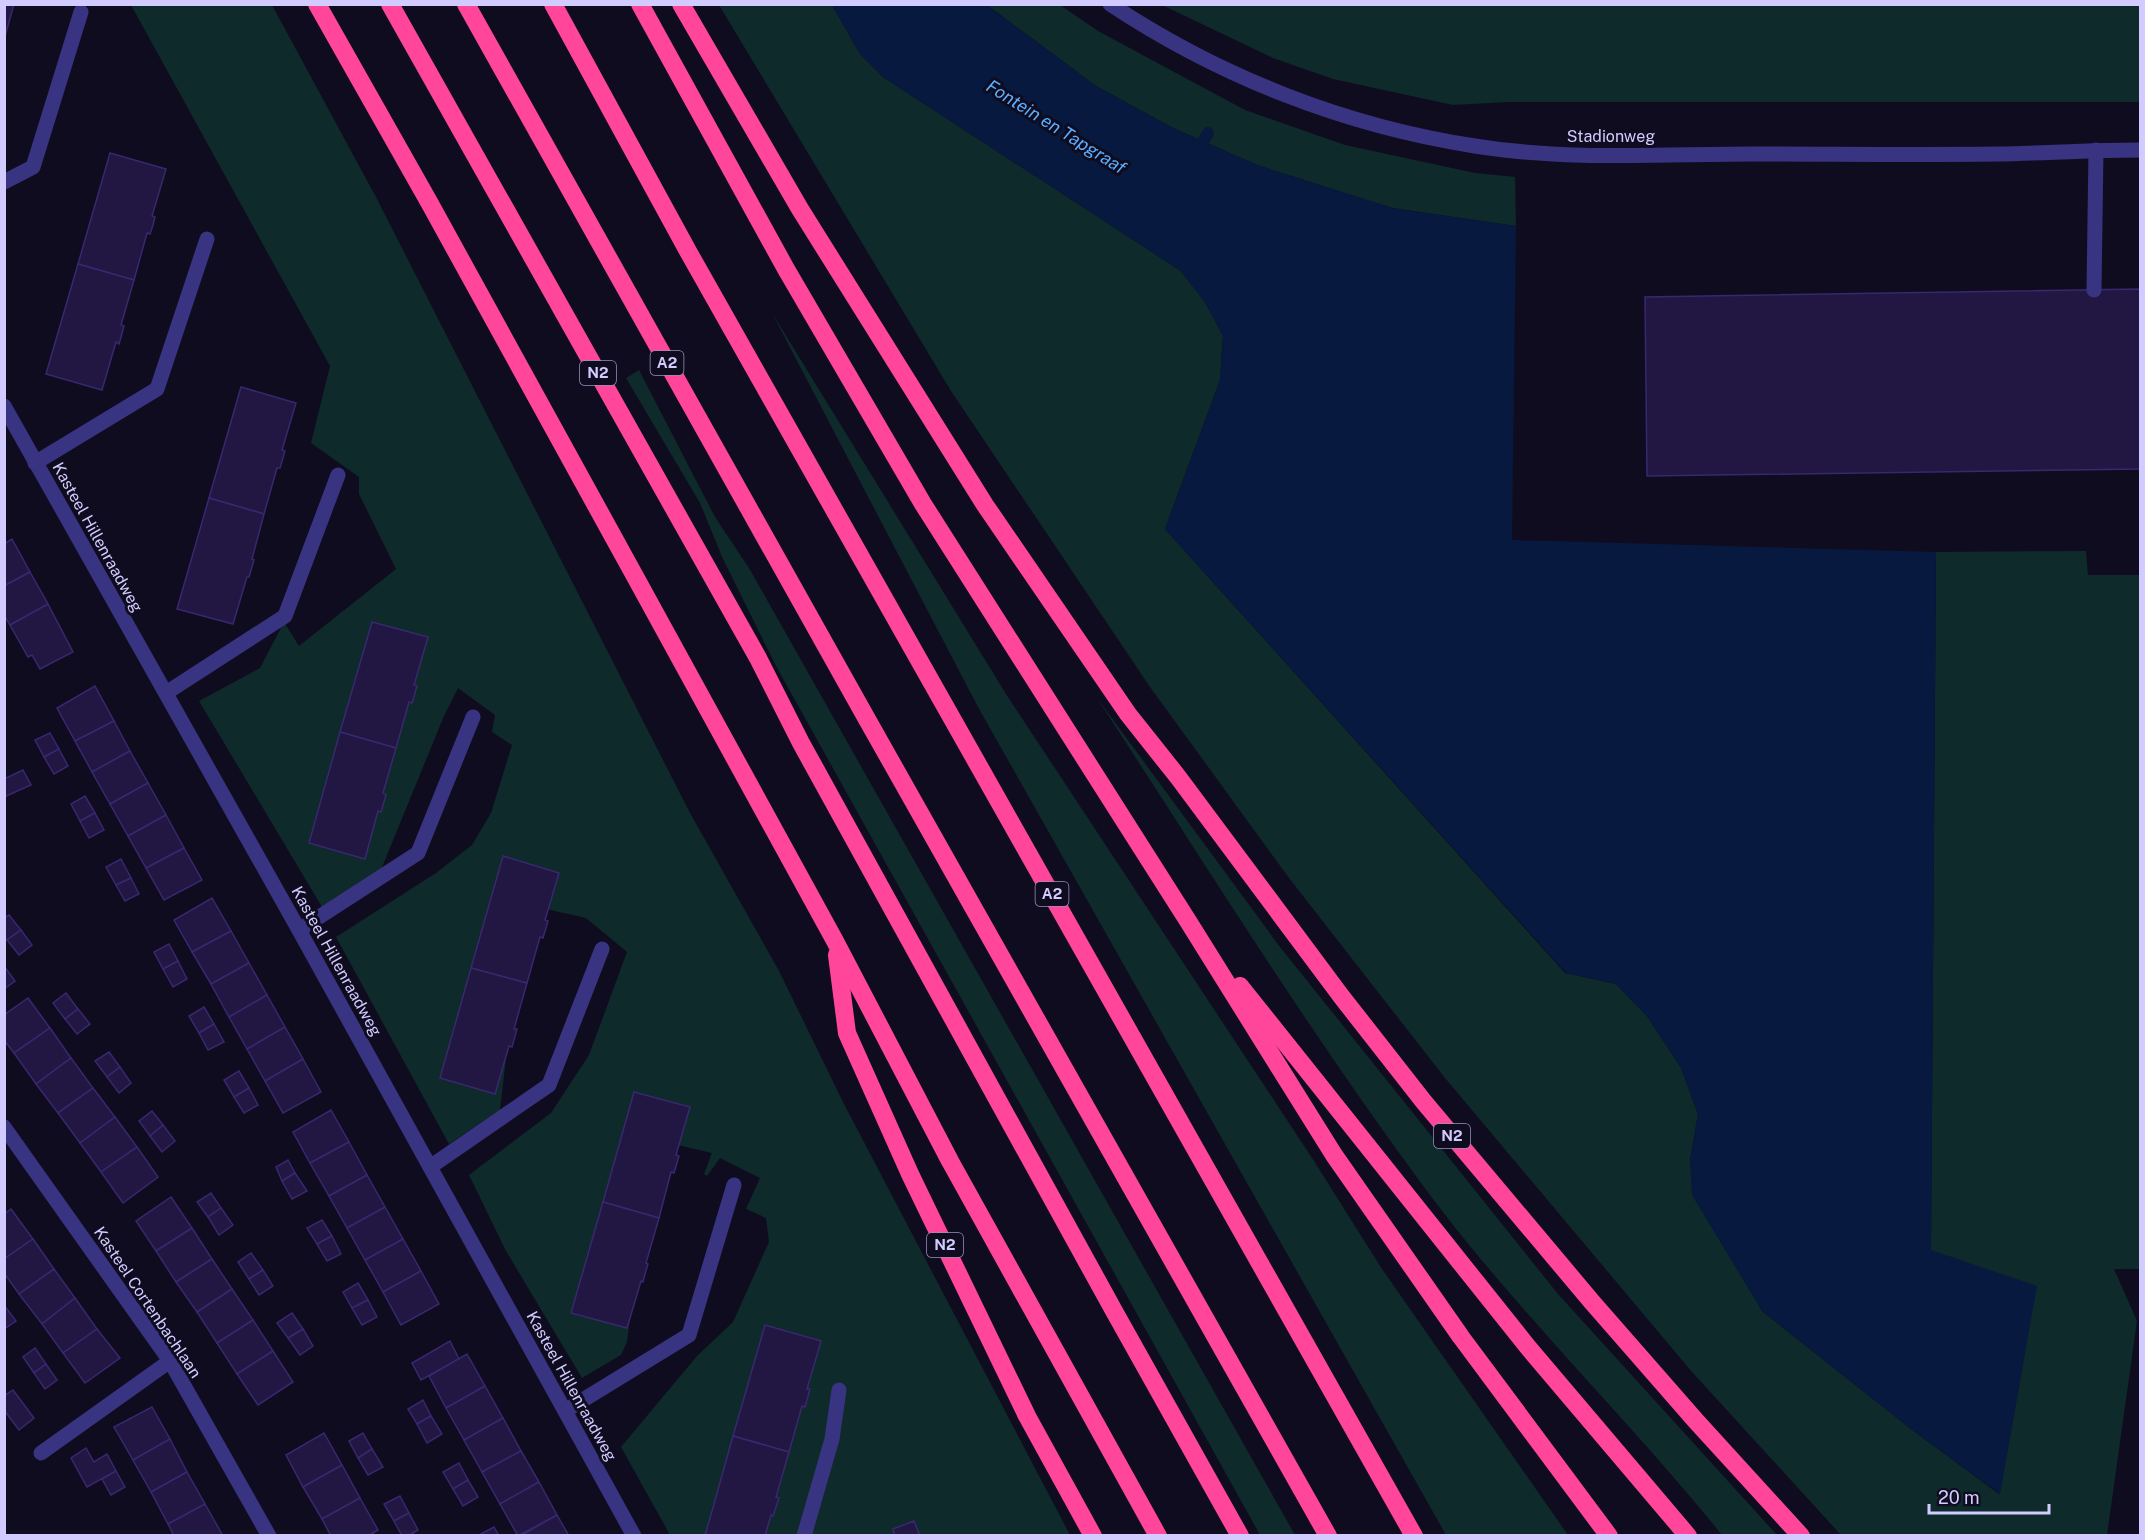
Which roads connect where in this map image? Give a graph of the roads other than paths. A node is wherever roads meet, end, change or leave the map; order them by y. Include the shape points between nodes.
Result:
1 (317, 4) edge
2 (390, 4) edge
3 (466, 4) edge
4 (553, 4) edge
5 (640, 4) edge
6 (681, 4) edge
7 (1110, 4) edge
8 (81, 12) dead end
9 (2096, 150) junction
10 (2140, 150) edge
11 (4, 182) edge
12 (207, 240) dead end
13 (2094, 290) dead end
14 (4, 406) edge
15 (36, 463) junction
16 (338, 475) dead end
17 (166, 693) junction
18 (473, 717) dead end
19 (1188, 921) junction
20 (299, 930) junction
21 (835, 941) junction
22 (602, 949) dead end
23 (4, 1127) edge
24 (430, 1167) junction
25 (734, 1185) dead end
26 (170, 1361) junction
27 (839, 1390) dead end
28 (565, 1411) junction
29 (41, 1453) dead end
30 (269, 1536) edge
31 (634, 1536) edge
32 (804, 1536) edge
33 (1093, 1536) edge
34 (1158, 1536) edge
35 (1240, 1536) edge
36 (1328, 1536) edge
37 (1414, 1536) edge
38 (1609, 1536) edge
39 (1688, 1536) edge
40 (1801, 1536) edge

1 - 21 highway, N2
2 - 35 highway, N2 via 758,658 801,743
3 - 36 highway, A2
4 - 37 highway, A2 via 689,253
5 - 19 highway via 780,259 923,504
6 - 40 highway, N2 via 800,209 985,505 1128,714 1424,1102 1599,1310
7 - 9 street, Stadionweg via 1236,75 1287,96 1378,125 1475,146 1572,155 1998,154
8 - 11 street via 33,167
9 - 10 street, Stadionweg
9 - 13 street
12 - 15 street via 158,389
14 - 15 street, Kasteel Hillenraadweg
15 - 17 street, Kasteel Hillenraadweg
16 - 17 street via 285,616
17 - 20 street, Kasteel Hillenraadweg
18 - 20 street via 418,852
19 - 38 highway via 1334,1155 1461,1337
19 - 39 highway via 1527,1346
20 - 24 street, Kasteel Hillenraadweg
21 - 33 highway, N2 via 847,1033 1027,1416
21 - 34 highway, N2 via 950,1161
22 - 24 street via 549,1085
23 - 26 street, Kasteel Cortenbachlaan
24 - 28 street, Kasteel Hillenraadweg
25 - 28 street via 688,1335
26 - 29 street
26 - 30 street, Kasteel Cortenbachlaan
27 - 32 street via 832,1439
28 - 31 street, Kasteel Hillenraadweg

